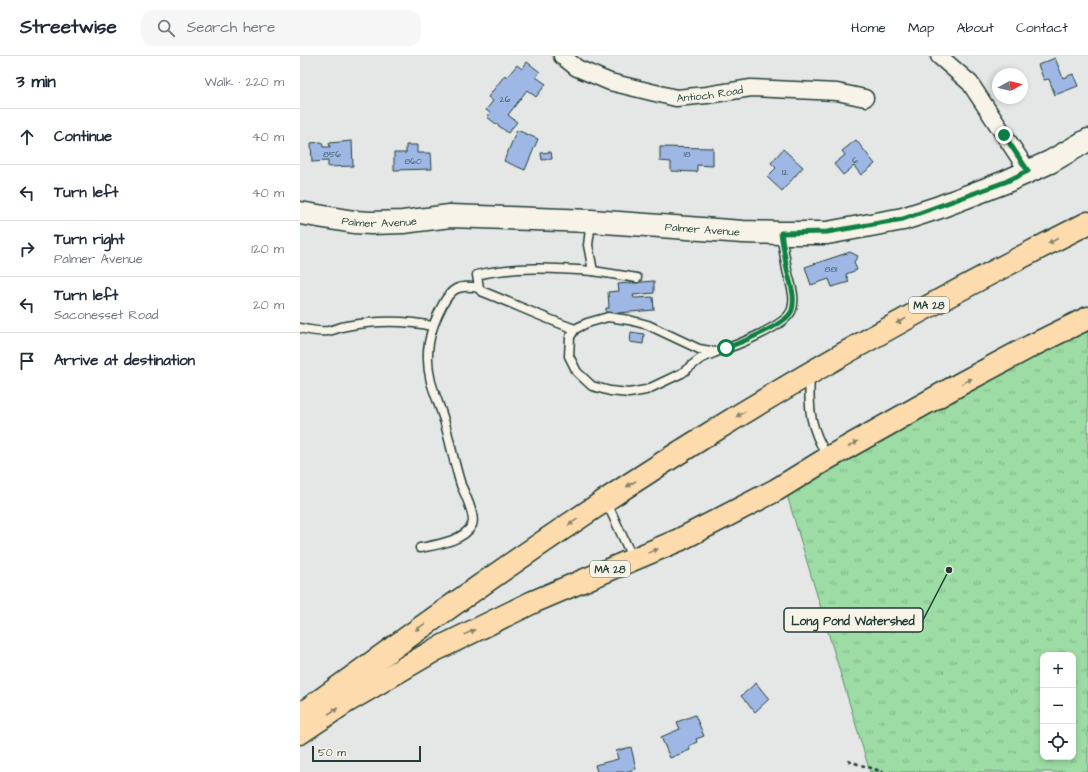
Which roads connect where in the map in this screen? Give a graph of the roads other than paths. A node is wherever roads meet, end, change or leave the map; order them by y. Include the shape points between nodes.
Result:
1 (562, 56) edge
2 (939, 56) edge
3 (865, 98) dead end
4 (1088, 140) edge
5 (1028, 171) junction
6 (300, 213) edge
7 (591, 221) junction
8 (1088, 223) edge
9 (781, 233) junction
10 (593, 271) junction
11 (637, 278) dead end
12 (479, 288) junction
13 (1088, 318) edge
14 (432, 326) junction
15 (300, 328) edge
16 (575, 329) junction
17 (716, 352) junction
18 (810, 372) junction
19 (828, 458) junction
20 (606, 500) junction
21 (420, 548) dead end
22 (633, 559) junction
23 (300, 715) edge
24 (300, 733) edge

1 - 3 street, Antioch Road via 577,68 610,82 676,98 751,88 837,92
2 - 5 street via 970,83
4 - 5 main road, Palmer Avenue via 1050,162
5 - 9 main road, Palmer Avenue via 1005,182 903,219 827,232
6 - 7 main road, Palmer Avenue via 371,224 450,216
7 - 9 main road, Palmer Avenue
7 - 10 lane via 588,245
8 -> 18 highway, MA 28 via 941,299
9 - 17 lane via 793,294 792,312 747,341
10 - 11 lane
10 - 12 lane via 559,268 492,271 477,275
12 - 14 lane via 468,286 455,289 448,294
12 - 16 lane
19 -> 13 highway, MA 28 via 973,377
14 - 15 lane via 417,323 377,323 327,331
14 - 21 lane via 427,351 431,382 473,524 468,532 456,538 442,544
16 - 17 lane via 608,317 629,320 648,325 699,349
16 - 17 lane via 570,337 569,356 576,372 592,386 610,391 630,393 646,390 682,373 700,359
18 - 19 lane via 812,426
18 -> 20 highway, MA 28
22 -> 19 highway, MA 28 via 679,540 726,516 776,490
20 - 22 lane
20 -> 23 highway, MA 28 via 469,593
24 -> 22 highway, MA 28 via 346,702 435,650 533,602

